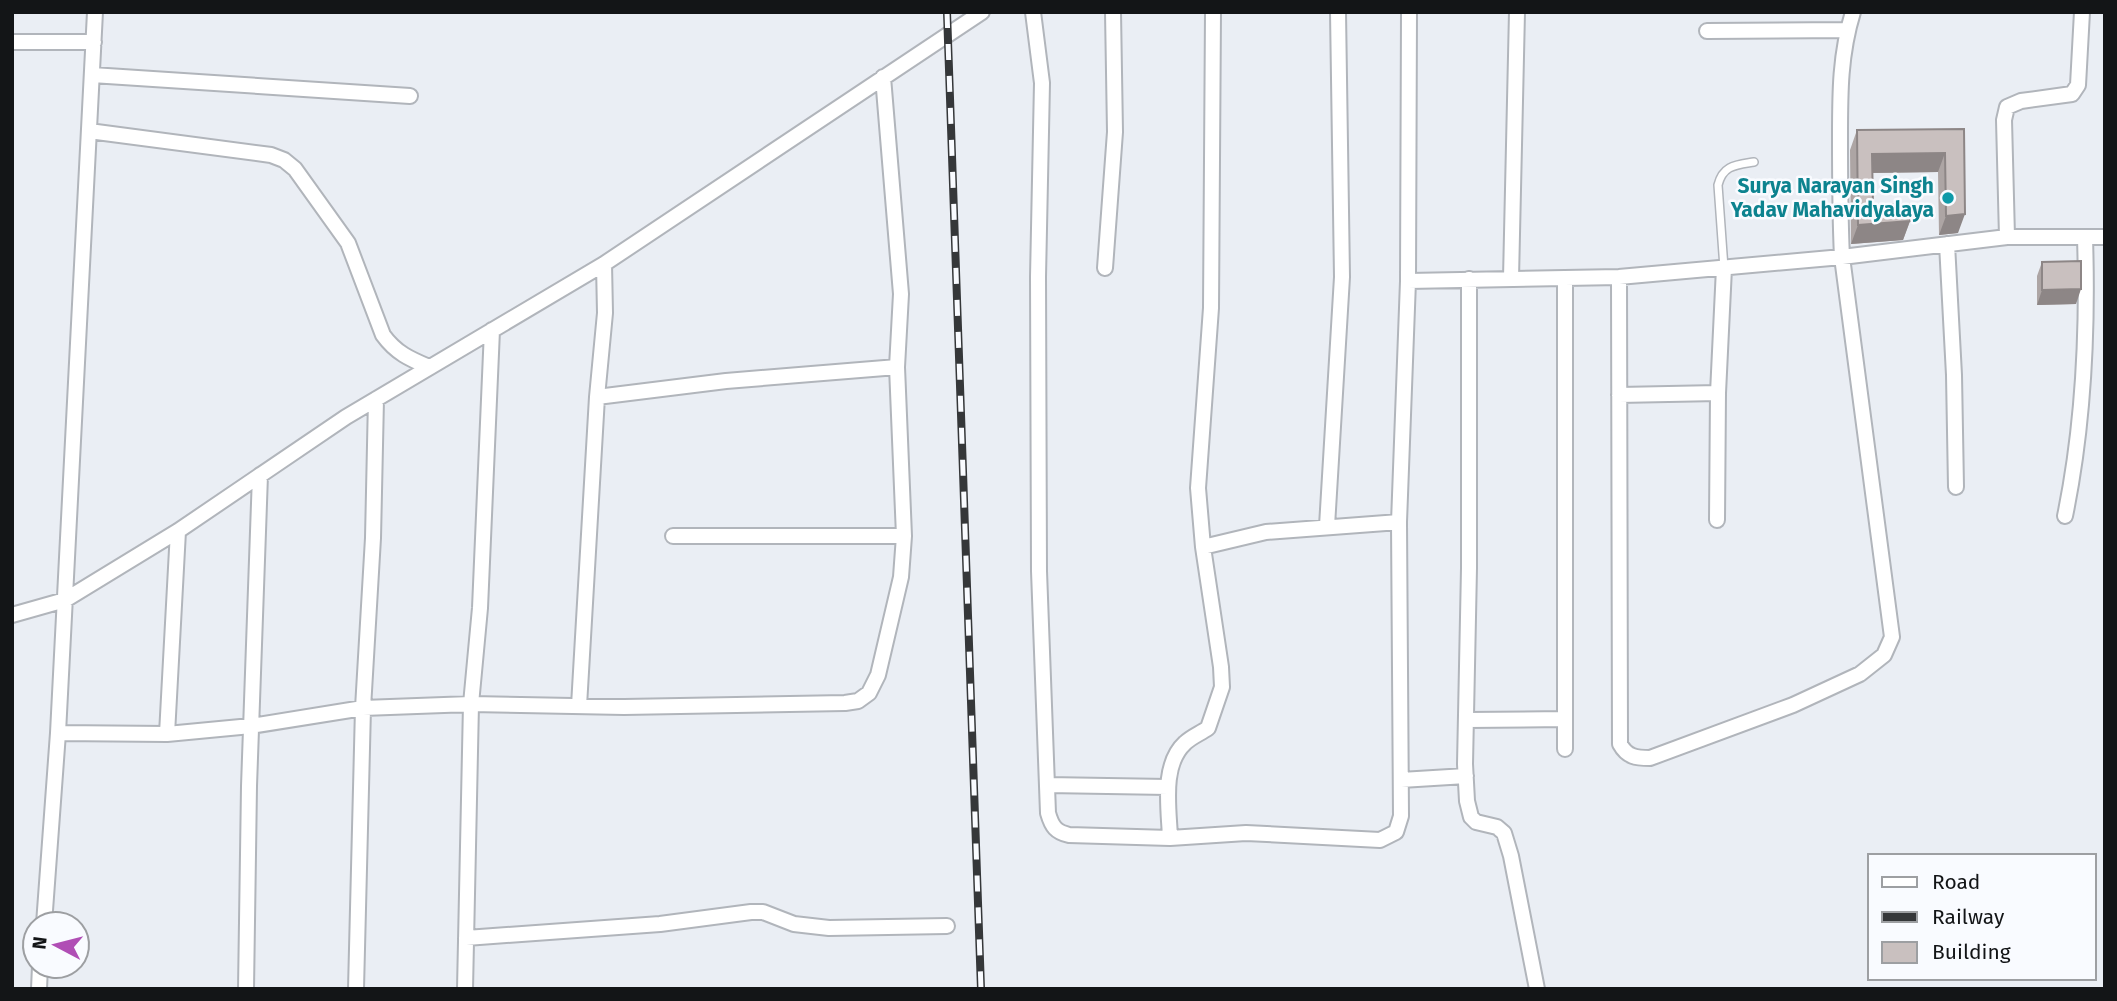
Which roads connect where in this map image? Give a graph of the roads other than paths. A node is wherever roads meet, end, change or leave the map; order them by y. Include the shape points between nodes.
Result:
1 (96, 12) edge
2 (982, 12) edge
3 (1033, 12) edge
4 (1113, 12) edge
5 (1213, 12) edge
6 (1338, 12) edge
7 (1409, 12) edge
8 (1517, 12) edge
9 (1853, 12) edge
10 (2082, 12) edge
11 (1847, 30) junction
12 (1707, 31) dead end
13 (12, 42) edge
14 (94, 42) junction
15 (92, 75) junction
16 (883, 78) junction
17 (411, 96) dead end
18 (89, 131) junction
19 (1754, 162) dead end
20 (2007, 237) junction
21 (2105, 237) edge
22 (2085, 238) junction
23 (1947, 244) junction
24 (1842, 257) junction
25 (604, 264) junction
26 (1105, 268) dead end
27 (1724, 268) junction
28 (1619, 277) junction
29 (1511, 278) junction
30 (1566, 278) junction
31 (1469, 279) junction
32 (1408, 281) junction
33 (492, 330) junction
34 (429, 367) junction
35 (897, 367) junction
36 (1718, 393) junction
37 (1619, 395) junction
38 (597, 397) junction
39 (376, 399) junction
40 (260, 475) junction
41 (1956, 487) dead end
42 (2065, 516) dead end
43 (1717, 520) dead end
44 (1399, 522) junction
45 (1327, 526) junction
46 (178, 531) junction
47 (673, 536) dead end
48 (904, 536) junction
49 (1203, 547) junction
50 (65, 600) junction
51 (12, 615) edge
52 (471, 704) junction
53 (579, 706) junction
54 (363, 708) junction
55 (1565, 719) junction
56 (1466, 720) junction
57 (251, 726) junction
58 (58, 733) junction
59 (167, 734) junction
60 (1564, 749) dead end
61 (1466, 776) junction
62 (1401, 780) junction
63 (1047, 785) junction
64 (1168, 787) junction
65 (1170, 838) junction
66 (45, 910) edge
67 (947, 926) dead end
68 (466, 938) junction
69 (246, 989) edge
70 (356, 989) edge
71 (465, 989) edge
72 (1537, 989) edge

1 - 14 street
2 - 16 street
3 - 63 street via 1042,83 1039,570
4 - 26 street via 1115,132
5 - 49 street via 1211,308 1198,488
6 - 45 street via 1342,277
7 - 32 street
8 - 29 street
9 - 11 street
10 - 20 street via 2078,85 2072,94 2007,107
11 - 12 street
11 - 24 street via 1841,68
13 - 14 street
14 - 15 street
15 - 17 street
15 - 18 street
16 - 25 street
16 - 35 street via 901,294
18 - 34 street via 242,150 284,160 348,243 387,341 401,355
18 - 50 street
19 - 27 lane via 1729,167 1720,175
20 - 22 street
20 - 23 street
21 - 22 street
22 - 42 street via 2084,384
23 - 24 street
23 - 41 street
24 - 27 street
24 - 37 street via 1892,637 1884,654 1860,674 1793,705 1650,758 1625,753 1620,744
25 - 33 street
25 - 38 street via 605,313
27 - 28 street
27 - 36 street
28 - 30 street
28 - 37 street
29 - 30 street
29 - 31 street
30 - 55 street
31 - 32 street
31 - 56 street
32 - 44 street
33 - 34 street
33 - 52 street via 480,608
34 - 39 street
35 - 38 street via 726,380
35 - 48 street
36 - 37 street
36 - 43 street
38 - 53 street
39 - 40 street
39 - 54 street
40 - 46 street
40 - 57 street
44 - 45 street
44 - 62 street
45 - 49 street via 1266,532
46 - 50 street
46 - 59 street
47 - 48 street
48 - 53 street via 901,577 878,675 869,693 858,701
49 - 64 street via 1222,687 1208,729 1178,751
50 - 51 street
50 - 58 street
52 - 53 street
52 - 54 street
52 - 68 street
54 - 57 street
54 - 70 street
55 - 56 street
55 - 60 street
56 - 61 street
57 - 59 street
57 - 69 street
58 - 59 street
58 - 66 street
61 - 62 street
61 - 72 street via 1471,817 1504,833
62 - 65 street via 1401,816 1396,831 1380,840 1246,833
63 - 64 street
63 - 65 street via 1048,813 1058,832
64 - 65 street
67 - 68 street via 829,928 751,912 660,924
68 - 71 street

